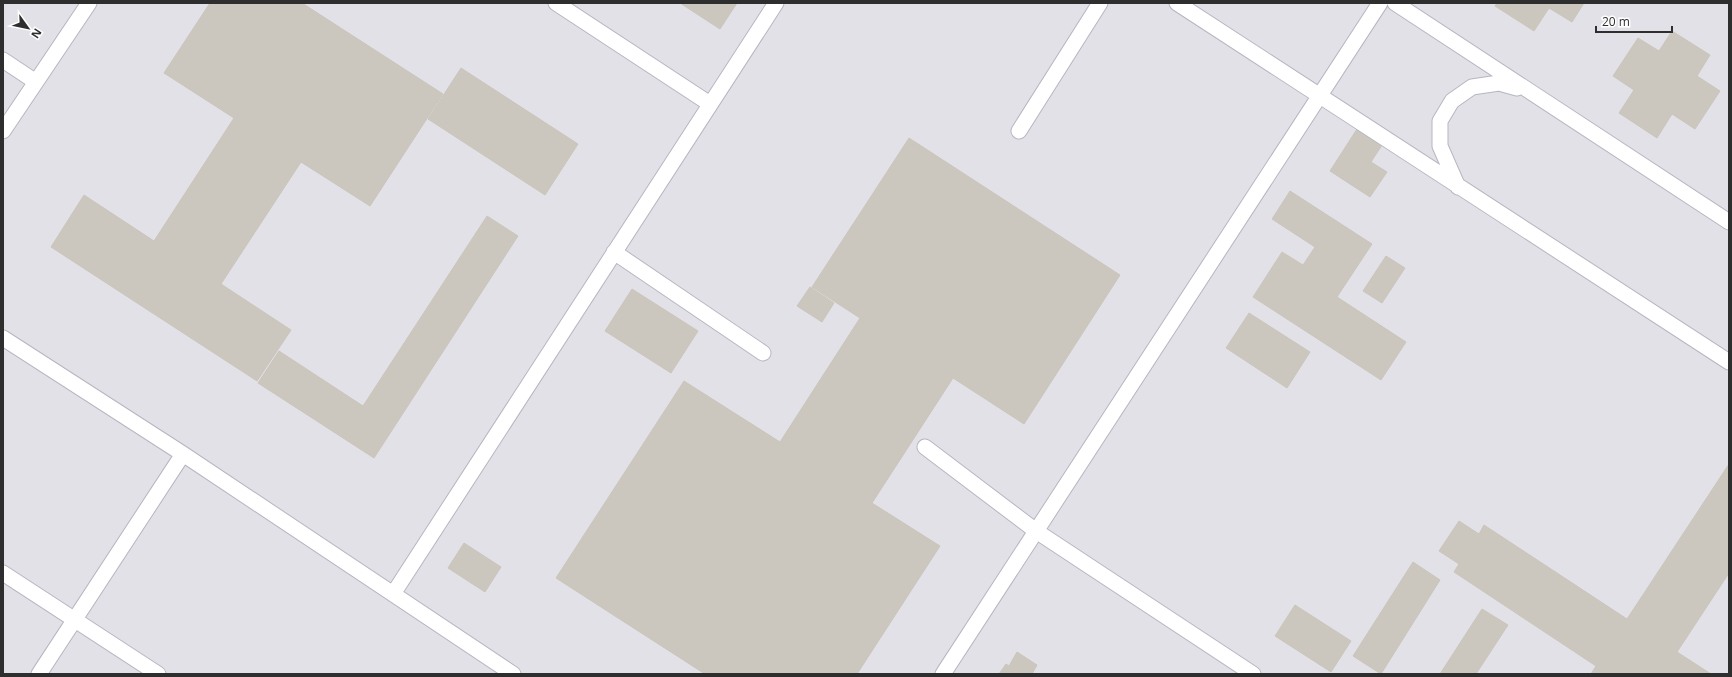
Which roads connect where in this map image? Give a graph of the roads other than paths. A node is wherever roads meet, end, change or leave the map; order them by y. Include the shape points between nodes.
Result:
1 (89, 3) edge
2 (556, 3) edge
3 (776, 3) edge
4 (1100, 3) edge
5 (1177, 3) edge
6 (1380, 3) edge
7 (1396, 3) edge
8 (3, 60) edge
9 (36, 82) junction
10 (1533, 93) junction
11 (1319, 96) junction
12 (710, 104) junction
13 (3, 131) edge
14 (1019, 131) dead end
15 (1458, 187) junction
16 (1729, 222) edge
17 (614, 252) junction
18 (3, 338) edge
19 (763, 353) dead end
20 (1729, 362) edge
21 (925, 447) dead end
22 (183, 454) junction
23 (1036, 531) junction
24 (3, 573) edge
25 (394, 594) junction
26 (75, 619) junction
27 (39, 674) edge
28 (158, 674) edge
29 (513, 674) edge
30 (943, 674) edge
31 (1253, 674) edge

1 - 9 lane
2 - 12 lane
3 - 12 lane
4 - 14 lane
5 - 11 lane
6 - 11 lane
7 - 10 lane
8 - 9 lane
9 - 13 lane
10 - 15 lane via 1499,83 1472,87 1452,101 1440,122 1440,146
10 - 16 lane
11 - 15 lane
11 - 23 lane
12 - 17 lane
15 - 20 lane
17 - 19 lane
17 - 25 lane
18 - 22 lane
21 - 23 lane
22 - 25 lane
22 - 26 lane
23 - 30 lane
23 - 31 lane
24 - 26 lane
25 - 29 lane
26 - 27 lane
26 - 28 lane

